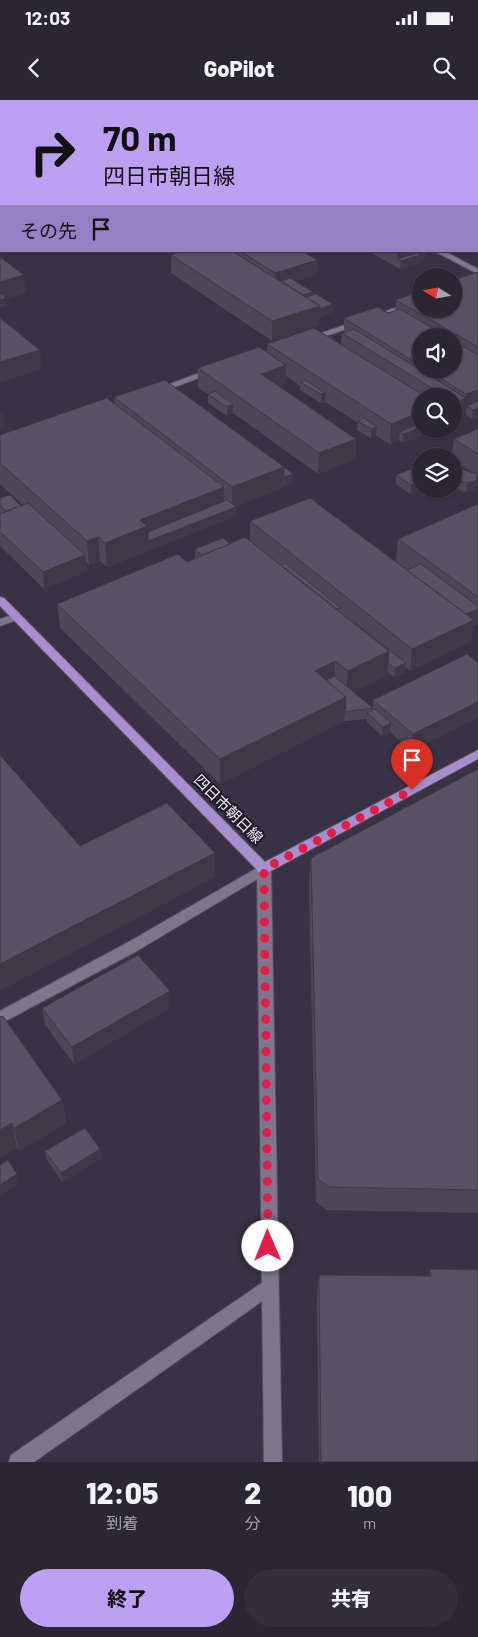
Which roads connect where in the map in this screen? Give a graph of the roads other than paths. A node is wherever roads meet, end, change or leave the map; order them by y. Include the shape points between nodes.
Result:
1 (440, 252) edge
2 (478, 272) edge
3 (412, 304) edge
4 (300, 342) edge
5 (225, 368) edge
6 (150, 393) edge
7 (0, 600) edge
8 (16, 617) junction
9 (0, 623) edge
10 (478, 754) edge
11 (264, 869) junction
12 (0, 1018) edge
13 (269, 1286) junction
14 (18, 1462) edge
15 (273, 1462) edge

1 - 2 street
3 - 4 street
5 - 6 street
7 - 8 main road, 四日市朝日線
8 - 9 street
8 - 11 main road, 四日市朝日線
10 - 11 main road
11 - 12 street via 130,948
11 - 13 street
13 - 14 street
13 - 15 street

